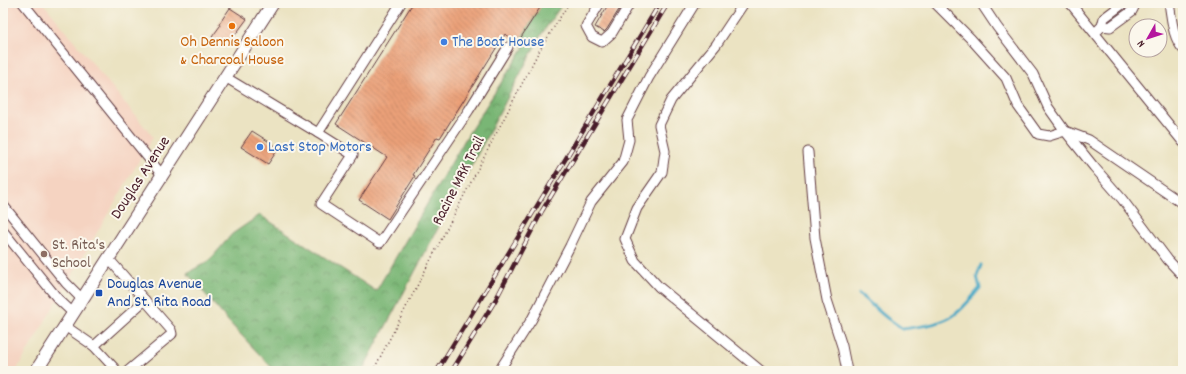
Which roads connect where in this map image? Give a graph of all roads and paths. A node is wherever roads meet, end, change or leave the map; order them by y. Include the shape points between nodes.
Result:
1 (23, 3) edge
2 (273, 3) edge
3 (401, 3) edge
4 (569, 3) edge
5 (600, 3) edge
6 (630, 3) edge
7 (695, 3) edge
8 (744, 3) edge
9 (935, 3) edge
10 (981, 3) edge
11 (1070, 3) edge
12 (1124, 3) edge
13 (1136, 3) edge
14 (1169, 3) edge
15 (1102, 26) junction
16 (1094, 33) junction
17 (508, 47) dead end
18 (1183, 49) edge
19 (225, 77) junction
20 (1065, 131) junction
21 (318, 133) junction
22 (1183, 142) edge
23 (808, 152) dead end
24 (162, 175) junction
25 (1183, 204) edge
26 (3, 205) edge
27 (3, 231) edge
28 (108, 258) junction
29 (1183, 276) edge
30 (82, 299) junction
31 (145, 300) junction
32 (73, 313) junction
33 (65, 326) junction
34 (94, 346) junction
35 (36, 371) edge
36 (117, 371) edge
37 (128, 371) edge
38 (372, 371) edge
39 (499, 371) edge
40 (761, 371) edge
41 (847, 371) edge

1 - 24 street
2 - 19 main road, Douglas Avenue
3 - 21 street
4 - 38 path, Racine MRK Trail via 538,53
5 - 6 street via 586,26 592,37 602,42 612,33
7 - 39 street via 649,77 627,120 629,140 623,162 590,202 532,319
8 - 40 street via 716,45 671,100 659,125 665,151 662,172 637,208 625,239 635,261 660,287
9 - 20 street via 1006,78 1018,106 1038,134 1049,136
10 - 20 street via 1033,74 1048,107
11 - 16 street
12 - 15 street via 1104,18
13 - 15 street via 1132,11 1110,27
14 - 18 street via 1174,32
15 - 16 street
16 - 22 street
17 - 21 street via 380,243 321,204 353,155
19 - 21 street
19 - 24 main road, Douglas Avenue
20 - 25 street via 1089,140
20 - 29 street
23 - 41 street via 815,238 826,300 842,346
24 - 28 main road, Douglas Avenue
26 - 30 street
27 - 32 street via 58,299
28 - 30 main road, Douglas Avenue
28 - 31 street
30 - 32 main road, Douglas Avenue
31 - 34 street
31 - 37 street via 172,334
32 - 33 main road, Douglas Avenue
33 - 34 street
33 - 35 main road, Douglas Avenue
34 - 36 street

